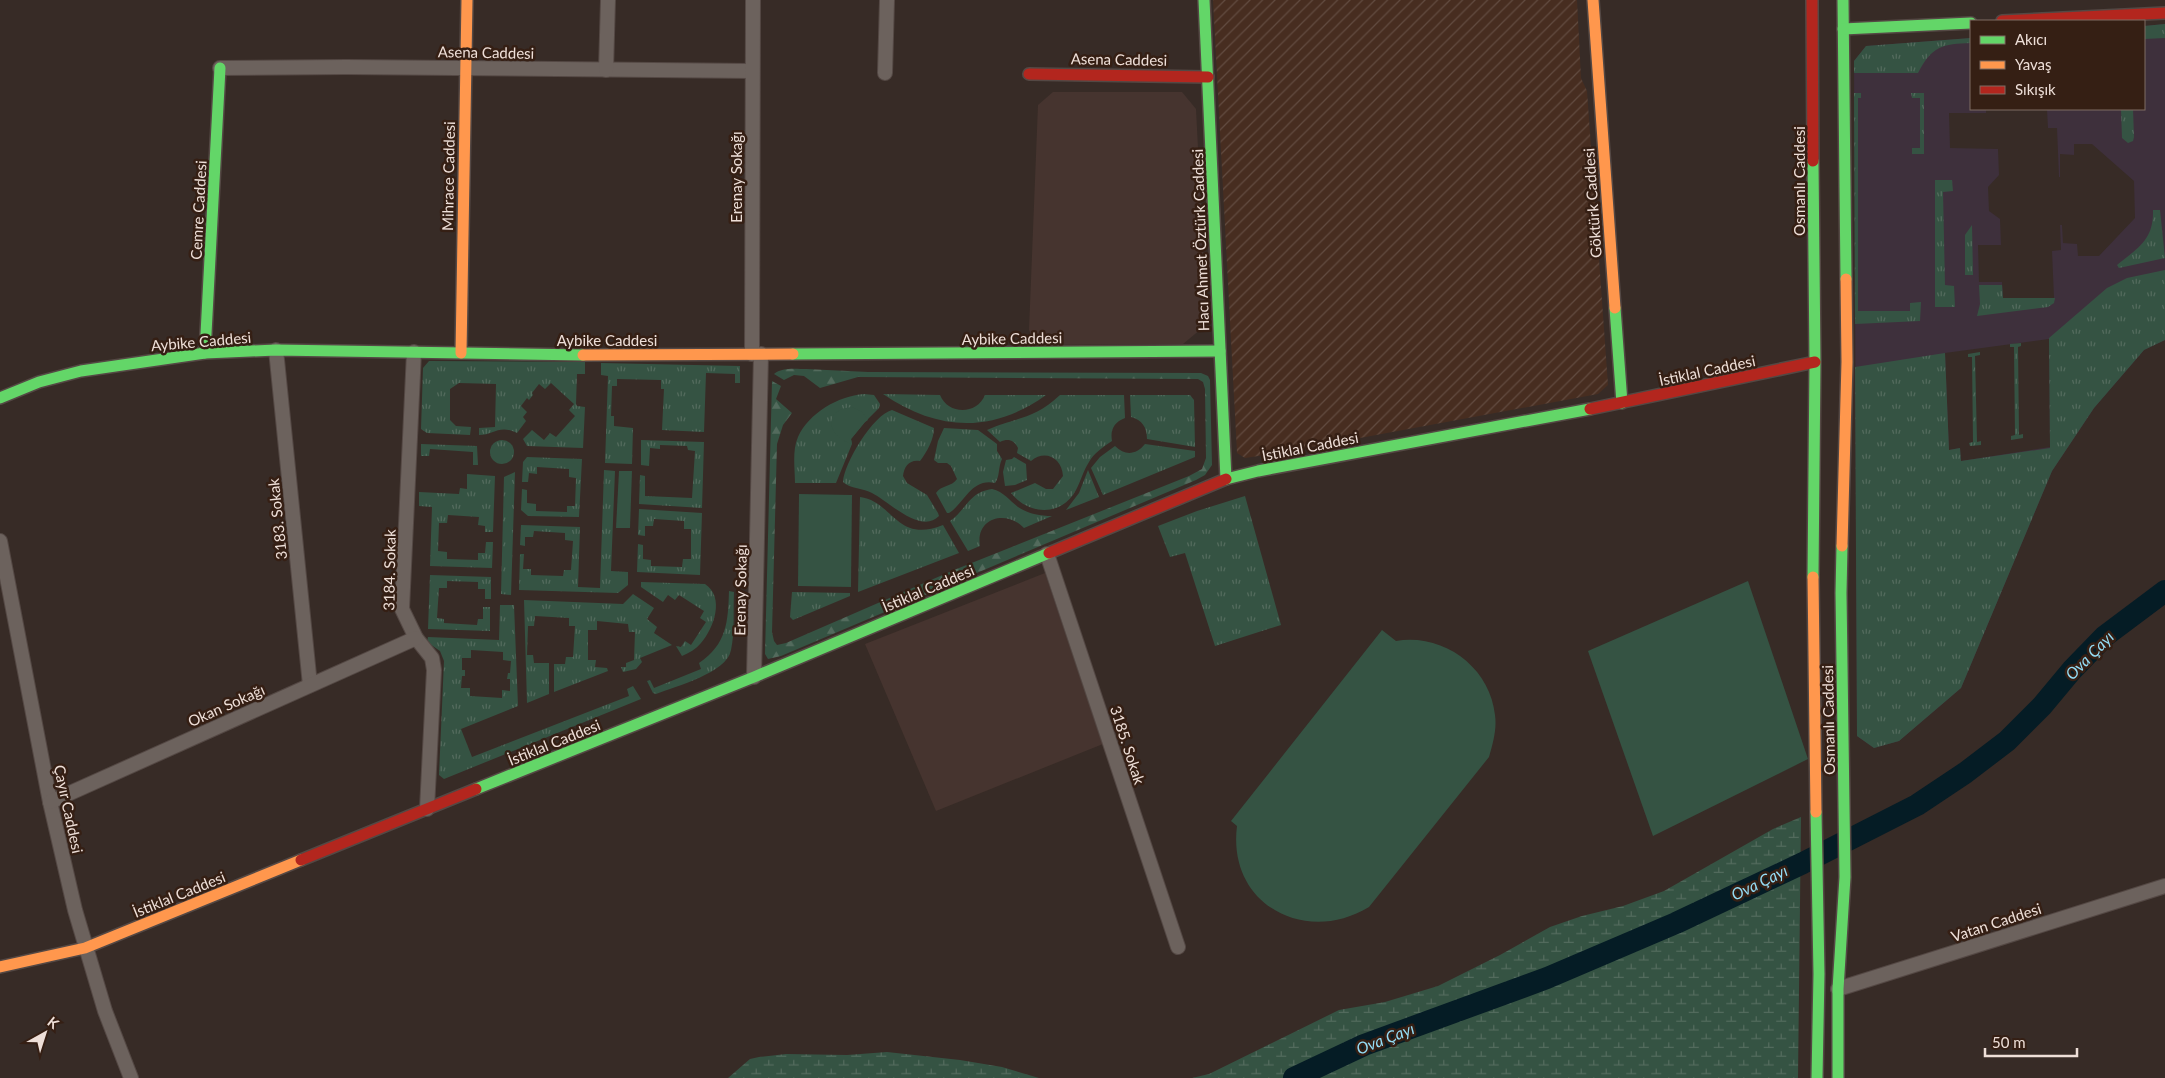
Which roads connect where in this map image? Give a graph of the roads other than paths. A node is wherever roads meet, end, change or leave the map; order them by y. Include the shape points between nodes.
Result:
1 (467, 0) edge
2 (608, 0) edge
3 (753, 0) edge
4 (887, 0) edge
5 (1204, 0) edge
6 (1594, 0) edge
7 (1812, 0) edge
8 (1843, 0) edge
9 (2165, 13) edge
10 (2011, 20) edge
11 (1970, 23) edge
12 (1843, 29) junction
13 (220, 68) joint
14 (465, 68) junction
15 (606, 70) junction
16 (752, 71) junction
17 (885, 73) dead end
18 (1028, 74) dead end
19 (1208, 77) junction
20 (276, 350) junction
21 (1220, 350) junction
22 (414, 352) junction
23 (205, 353) junction
24 (461, 353) junction
25 (757, 354) junction
26 (1815, 362) junction
27 (1846, 362) junction
28 (0, 398) edge
29 (1622, 403) junction
30 (1226, 479) junction
31 (0, 541) edge
32 (1047, 554) junction
33 (416, 638) junction
34 (754, 677) junction
35 (310, 686) junction
36 (50, 802) junction
37 (428, 809) junction
38 (2165, 886) edge
39 (1178, 947) dead end
40 (85, 948) junction
41 (0, 967) edge
42 (1838, 990) junction
43 (130, 1078) edge
44 (1817, 1078) edge
45 (1838, 1078) edge

1 - 14 street, Mihrace Caddesi
2 - 15 street
3 - 16 street, Erenay Sokağı
4 - 17 street
5 - 19 street, Hacı Ahmet Öztürk Caddesi
6 - 29 street, Göktürk Caddesi
7 - 26 street, Osmanlı Caddesi
8 - 12 street, Osmanlı Caddesi
9 - 10 street via 2072,13
11 - 12 street
12 - 27 street, Osmanlı Caddesi
13 - 14 street, Asena Caddesi
13 - 23 street, Cemre Caddesi
14 - 15 street, Asena Caddesi
14 - 24 street, Mihrace Caddesi
15 - 16 street, Asena Caddesi
16 - 25 street, Erenay Sokağı
18 - 19 street, Asena Caddesi
19 - 21 street, Hacı Ahmet Öztürk Caddesi
20 - 22 street, Aybike Caddesi
20 - 23 street, Aybike Caddesi
20 - 35 street, 3183. Sokak
21 - 25 street, Aybike Caddesi
21 - 30 street, Hacı Ahmet Öztürk Caddesi
22 - 24 street, Aybike Caddesi
22 - 33 street, 3184. Sokak via 402,609
23 - 28 street, Aybike Caddesi via 81,371 39,382
24 - 25 street, Aybike Caddesi
25 - 34 street, Erenay Sokağı
26 - 27 street via 1818,369 1831,376 1844,370
26 - 27 street via 1819,351 1830,346 1842,350
26 - 29 street, İstiklal Caddesi
26 - 44 street, Osmanlı Caddesi via 1813,602 1818,798
27 - 42 street, Osmanlı Caddesi via 1841,593 1845,878
29 - 30 street, İstiklal Caddesi
30 - 32 street, İstiklal Caddesi
31 - 36 street, Çayır Caddesi
32 - 34 street, İstiklal Caddesi
32 - 39 street, 3185. Sokak
33 - 35 street, Okan Sokağı
33 - 37 street, 3184. Sokak via 432,658 434,670
34 - 37 street, İstiklal Caddesi
35 - 36 street, Okan Sokağı
36 - 40 street, Çayır Caddesi
37 - 40 street, İstiklal Caddesi
38 - 42 street, Vatan Caddesi
40 - 41 street, İstiklal Caddesi
40 - 43 street, Çayır Caddesi
42 - 45 street, Osmanlı Caddesi

